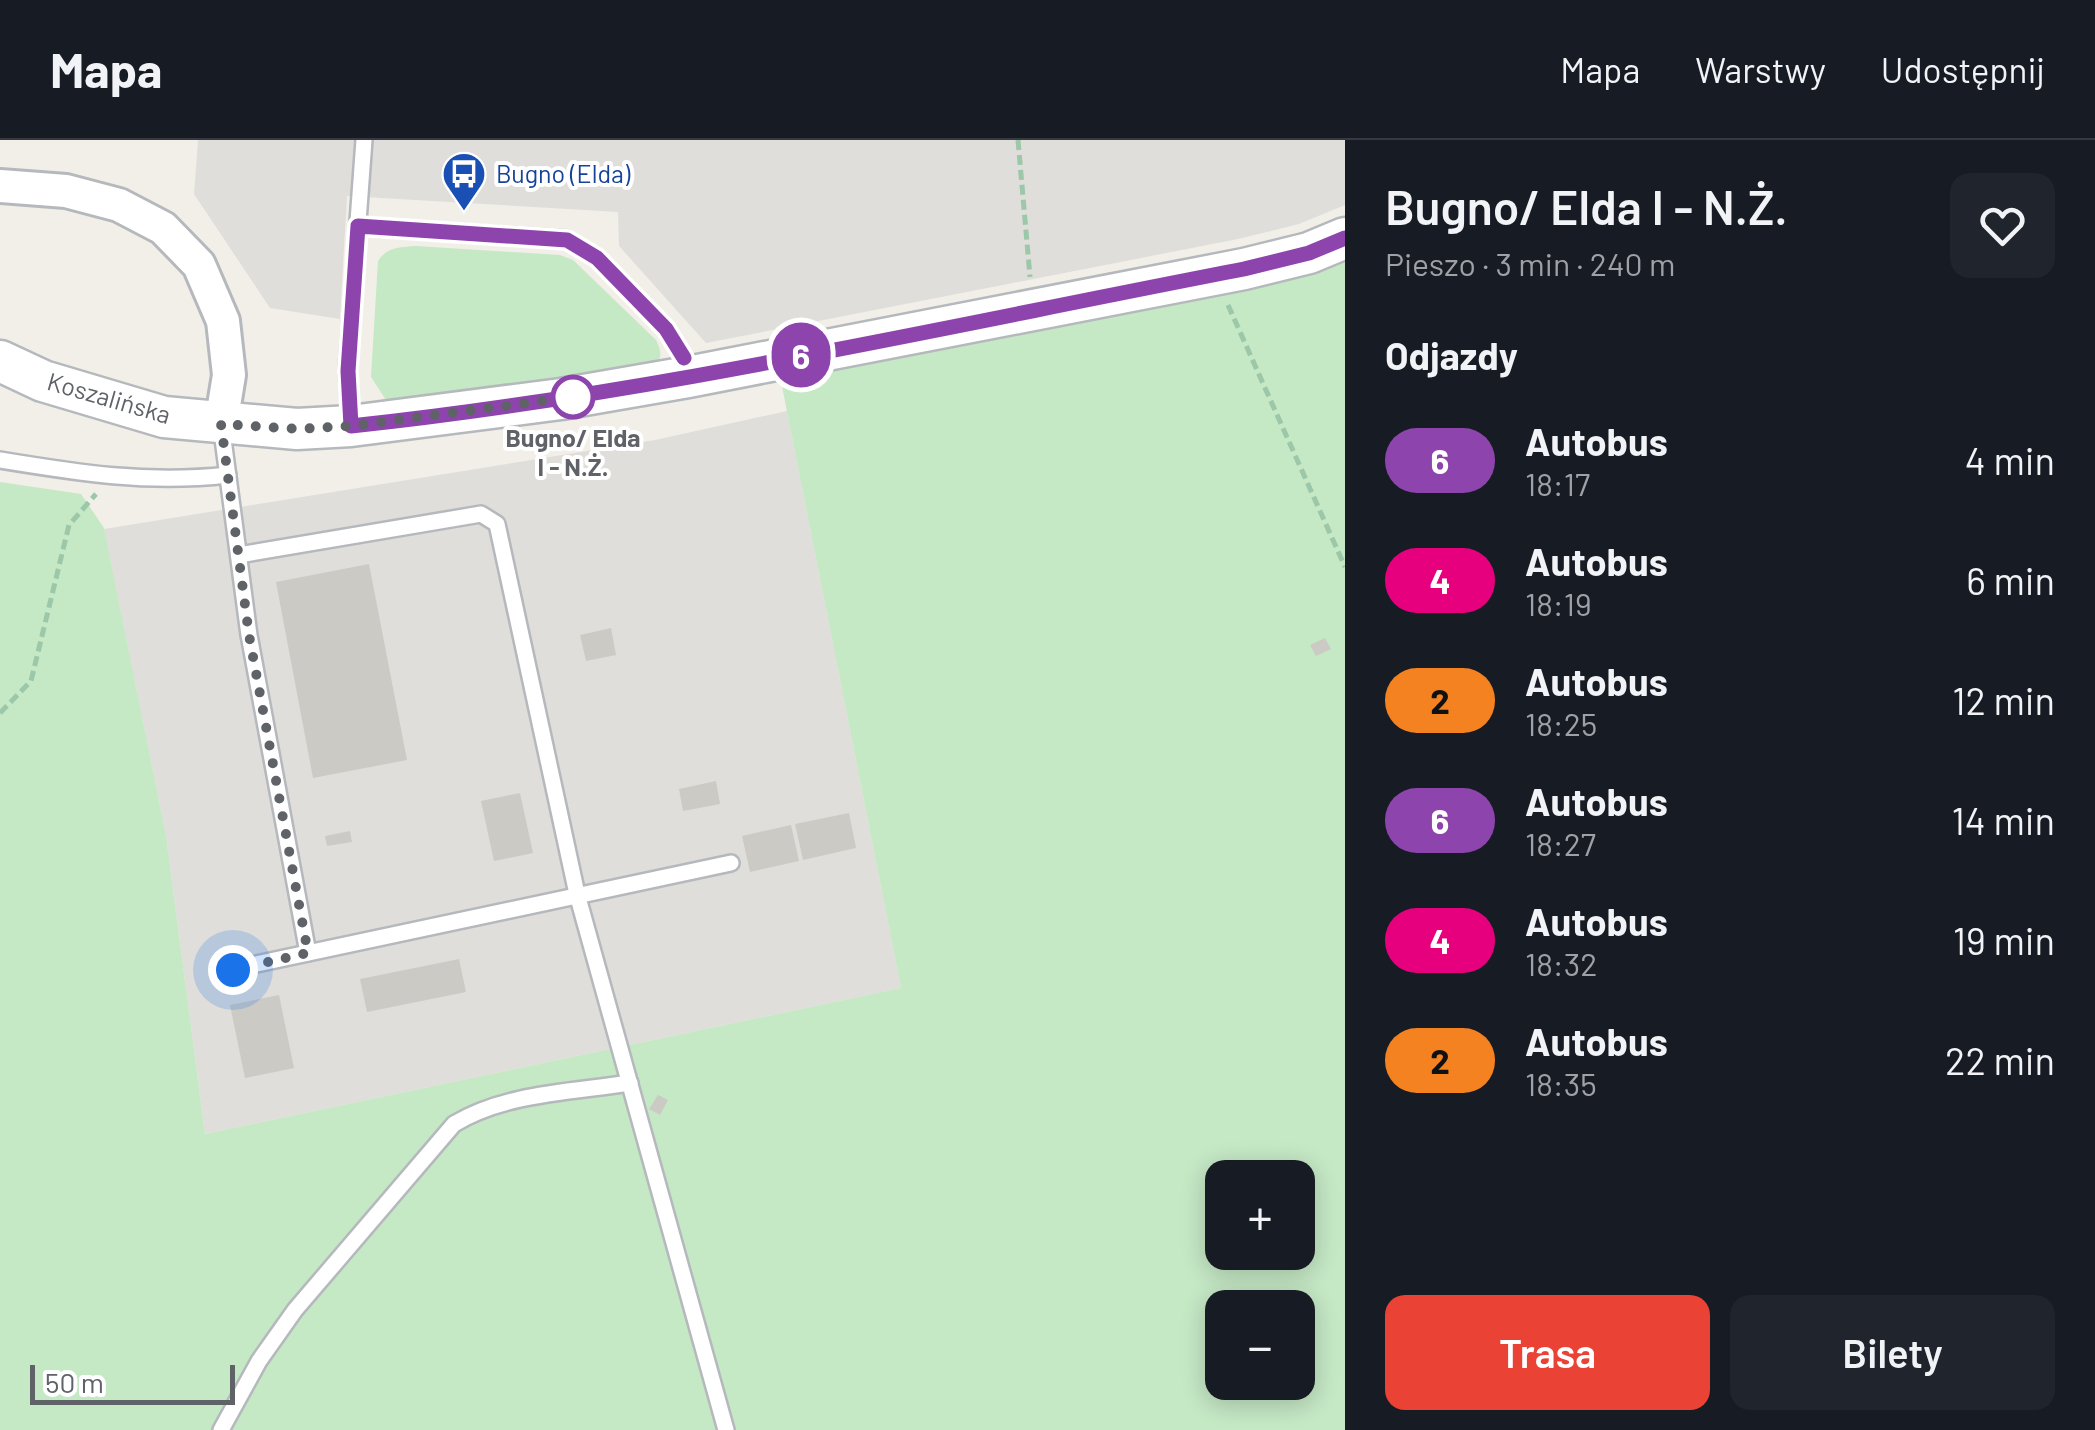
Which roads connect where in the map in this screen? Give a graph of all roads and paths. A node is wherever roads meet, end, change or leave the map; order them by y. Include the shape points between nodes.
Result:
1 (364, 140) edge
2 (1018, 140) edge
3 (0, 186) edge
4 (358, 226) junction
5 (1345, 238) edge
6 (1214, 274) junction
7 (1035, 310) junction
8 (0, 361) edge
9 (688, 377) junction
10 (221, 424) junction
11 (351, 426) junction
12 (0, 460) edge
13 (228, 475) junction
14 (110, 478) junction
15 (238, 555) junction
16 (1345, 567) edge
17 (0, 714) edge
18 (731, 864) dead end
19 (577, 894) junction
20 (308, 953) junction
21 (233, 970) dead end
22 (630, 1082) junction
23 (222, 1430) edge
24 (726, 1430) edge

1 - 4 lane
2 - 7 path
3 - 10 street via 66,191 119,205 163,228 199,265 223,321 229,375
4 - 9 lane via 567,240 597,258 666,329
4 - 11 lane
5 - 6 street, Koszalińska
6 - 7 street, Koszalińska
6 - 16 path
7 - 9 street, Koszalińska
8 - 10 street, Koszalińska via 102,400
9 - 11 street, Koszalińska
10 - 11 street, Koszalińska
10 - 13 lane
12 - 14 lane
13 - 14 lane
13 - 15 lane
14 - 17 path via 69,525 30,681
15 - 19 lane via 481,514 497,524
15 - 20 lane
18 - 19 lane
19 - 20 lane
19 - 22 lane
20 - 21 lane
22 - 23 lane via 498,1103 454,1124 295,1310
22 - 24 lane

